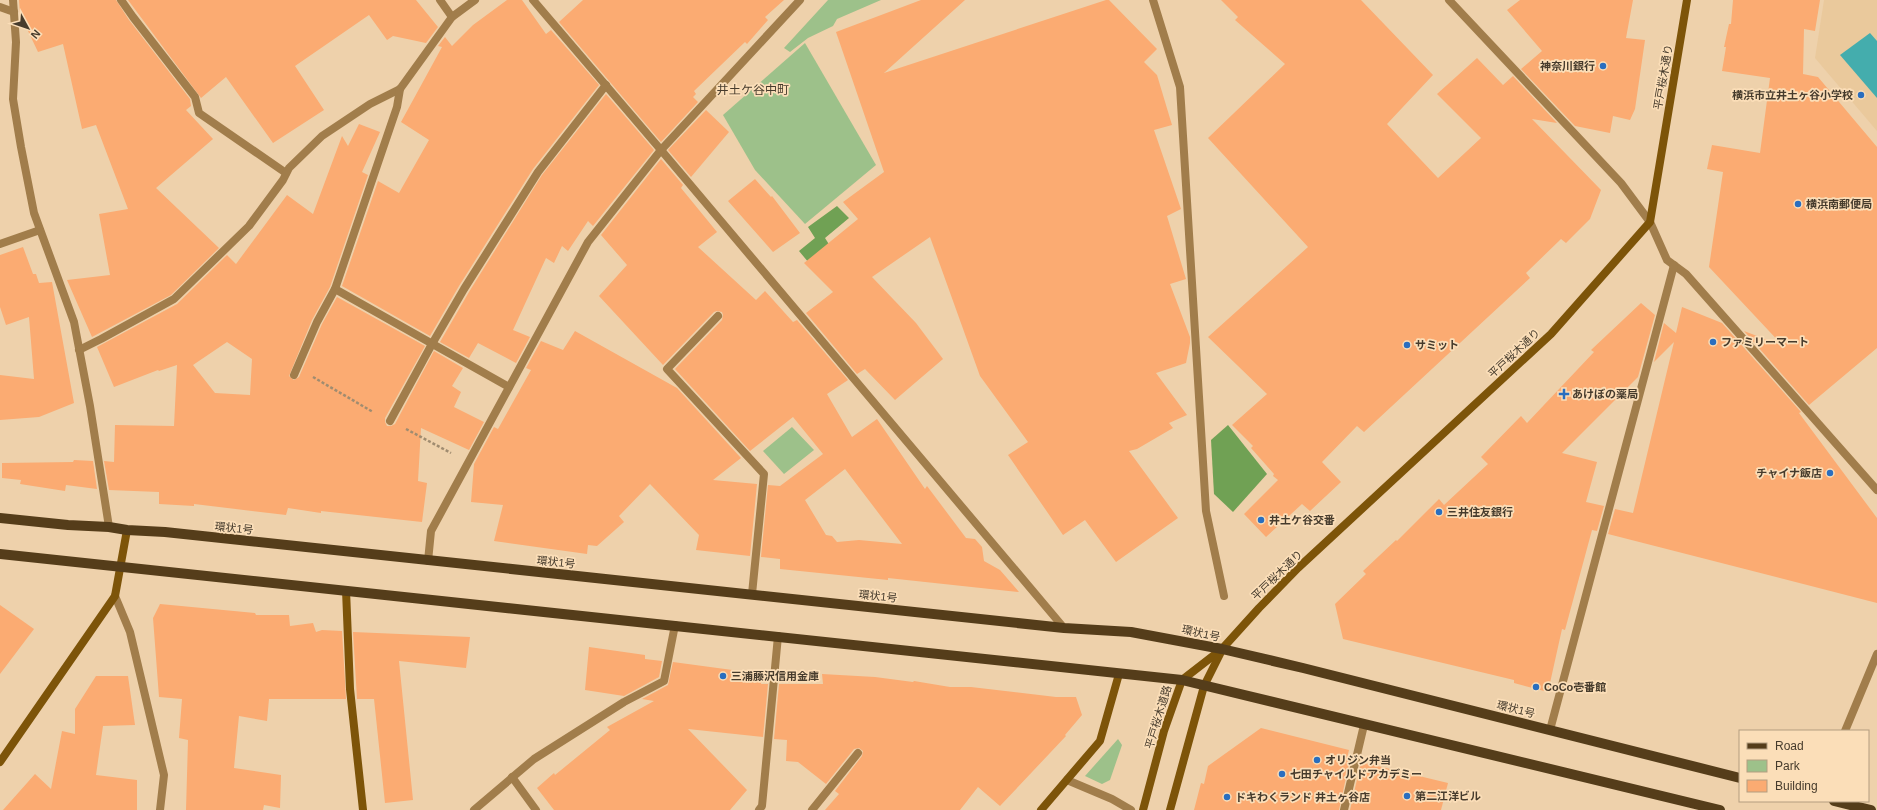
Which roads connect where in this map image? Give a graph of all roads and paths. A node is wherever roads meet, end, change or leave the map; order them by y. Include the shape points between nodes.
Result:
1 (13, 0) edge
2 (121, 0) edge
3 (440, 0) edge
4 (475, 0) edge
5 (534, 0) edge
6 (800, 0) edge
7 (1153, 0) edge
8 (1449, 0) edge
9 (1688, 0) edge
10 (0, 7) edge
11 (14, 12) junction
12 (452, 17) junction
13 (606, 85) junction
14 (400, 89) junction
15 (662, 150) junction
16 (286, 173) junction
17 (1650, 222) junction
18 (40, 230) junction
19 (0, 244) edge
20 (1674, 265) junction
21 (335, 288) junction
22 (718, 316) dead end
23 (432, 344) junction
24 (79, 350) junction
25 (294, 375) dead end
26 (509, 387) junction
27 (390, 421) dead end
28 (1877, 490) edge
29 (0, 518) edge
30 (108, 527) junction
31 (127, 530) junction
32 (0, 554) edge
33 (428, 561) junction
34 (120, 568) junction
35 (346, 590) junction
36 (752, 594) junction
37 (115, 596) junction
38 (1224, 596) dead end
39 (675, 625) junction
40 (1064, 628) junction
41 (778, 636) junction
42 (1222, 649) junction
43 (1877, 654) edge
44 (1119, 674) junction
45 (1182, 680) junction
46 (1204, 686) junction
47 (1364, 725) junction
48 (1550, 730) junction
49 (1846, 730) edge
50 (858, 753) dead end
51 (0, 762) edge
52 (512, 777) junction
53 (1739, 778) edge
54 (1067, 780) junction
55 (1838, 802) edge
56 (763, 809) edge
57 (160, 810) edge
58 (363, 810) edge
59 (474, 810) edge
60 (536, 810) edge
61 (812, 810) edge
62 (1041, 810) edge
63 (1131, 810) edge
64 (1143, 810) edge
65 (1170, 810) edge
66 (1344, 810) edge
67 (1720, 810) edge
68 (1871, 810) edge

1 - 11 street
2 - 16 street via 195,97 199,113
3 - 12 street
4 - 12 street
5 - 13 street
6 - 15 street
7 - 38 street via 1180,87 1206,511
8 - 17 street via 1621,183
9 - 17 main road, 平戸桜木通り
10 - 11 street
11 - 18 street via 16,42 13,99 34,212
12 - 14 street
13 - 15 street
13 - 23 street via 538,172
14 - 16 street via 370,104 322,136
14 - 21 street via 397,107
15 - 26 street via 588,242
15 - 40 street
16 - 24 street via 249,226 174,299
17 - 20 street via 1667,260
17 - 42 main road, 平戸桜木通り via 1551,334 1298,568
18 - 19 street
18 - 24 street via 74,322
20 - 28 street via 1686,274
20 - 48 street
21 - 23 street
21 - 25 street
22 - 36 street via 667,369 764,474
23 - 26 street
23 - 27 street
24 - 30 street
26 - 33 street via 431,531
29 - 30 main road, 環状1号 via 68,526
30 - 31 main road, 環状1号
31 - 33 main road, 環状1号
31 - 34 main road
32 - 34 main road
33 - 36 main road, 環状1号
34 - 35 main road
34 - 37 main road
35 - 39 main road
35 - 58 main road via 350,690
36 - 40 main road, 環状1号
37 - 51 main road
37 - 57 street via 130,632 164,775
39 - 41 main road
39 - 52 street via 664,681 624,702 534,759
40 - 42 main road, 環状1号 via 1131,632
41 - 44 main road
41 - 56 street
42 - 45 main road, 平戸桜木道路
42 - 46 main road
42 - 48 main road, 環状1号
43 - 49 street
44 - 45 main road
44 - 54 main road via 1100,741
45 - 46 main road
45 - 64 main road, 平戸桜木道路 via 1164,731
46 - 47 main road
46 - 65 main road
47 - 66 street
47 - 67 main road
48 - 53 main road, 環状1号
50 - 61 street
52 - 59 street
52 - 60 street
54 - 62 main road
54 - 63 street
55 - 68 main road

